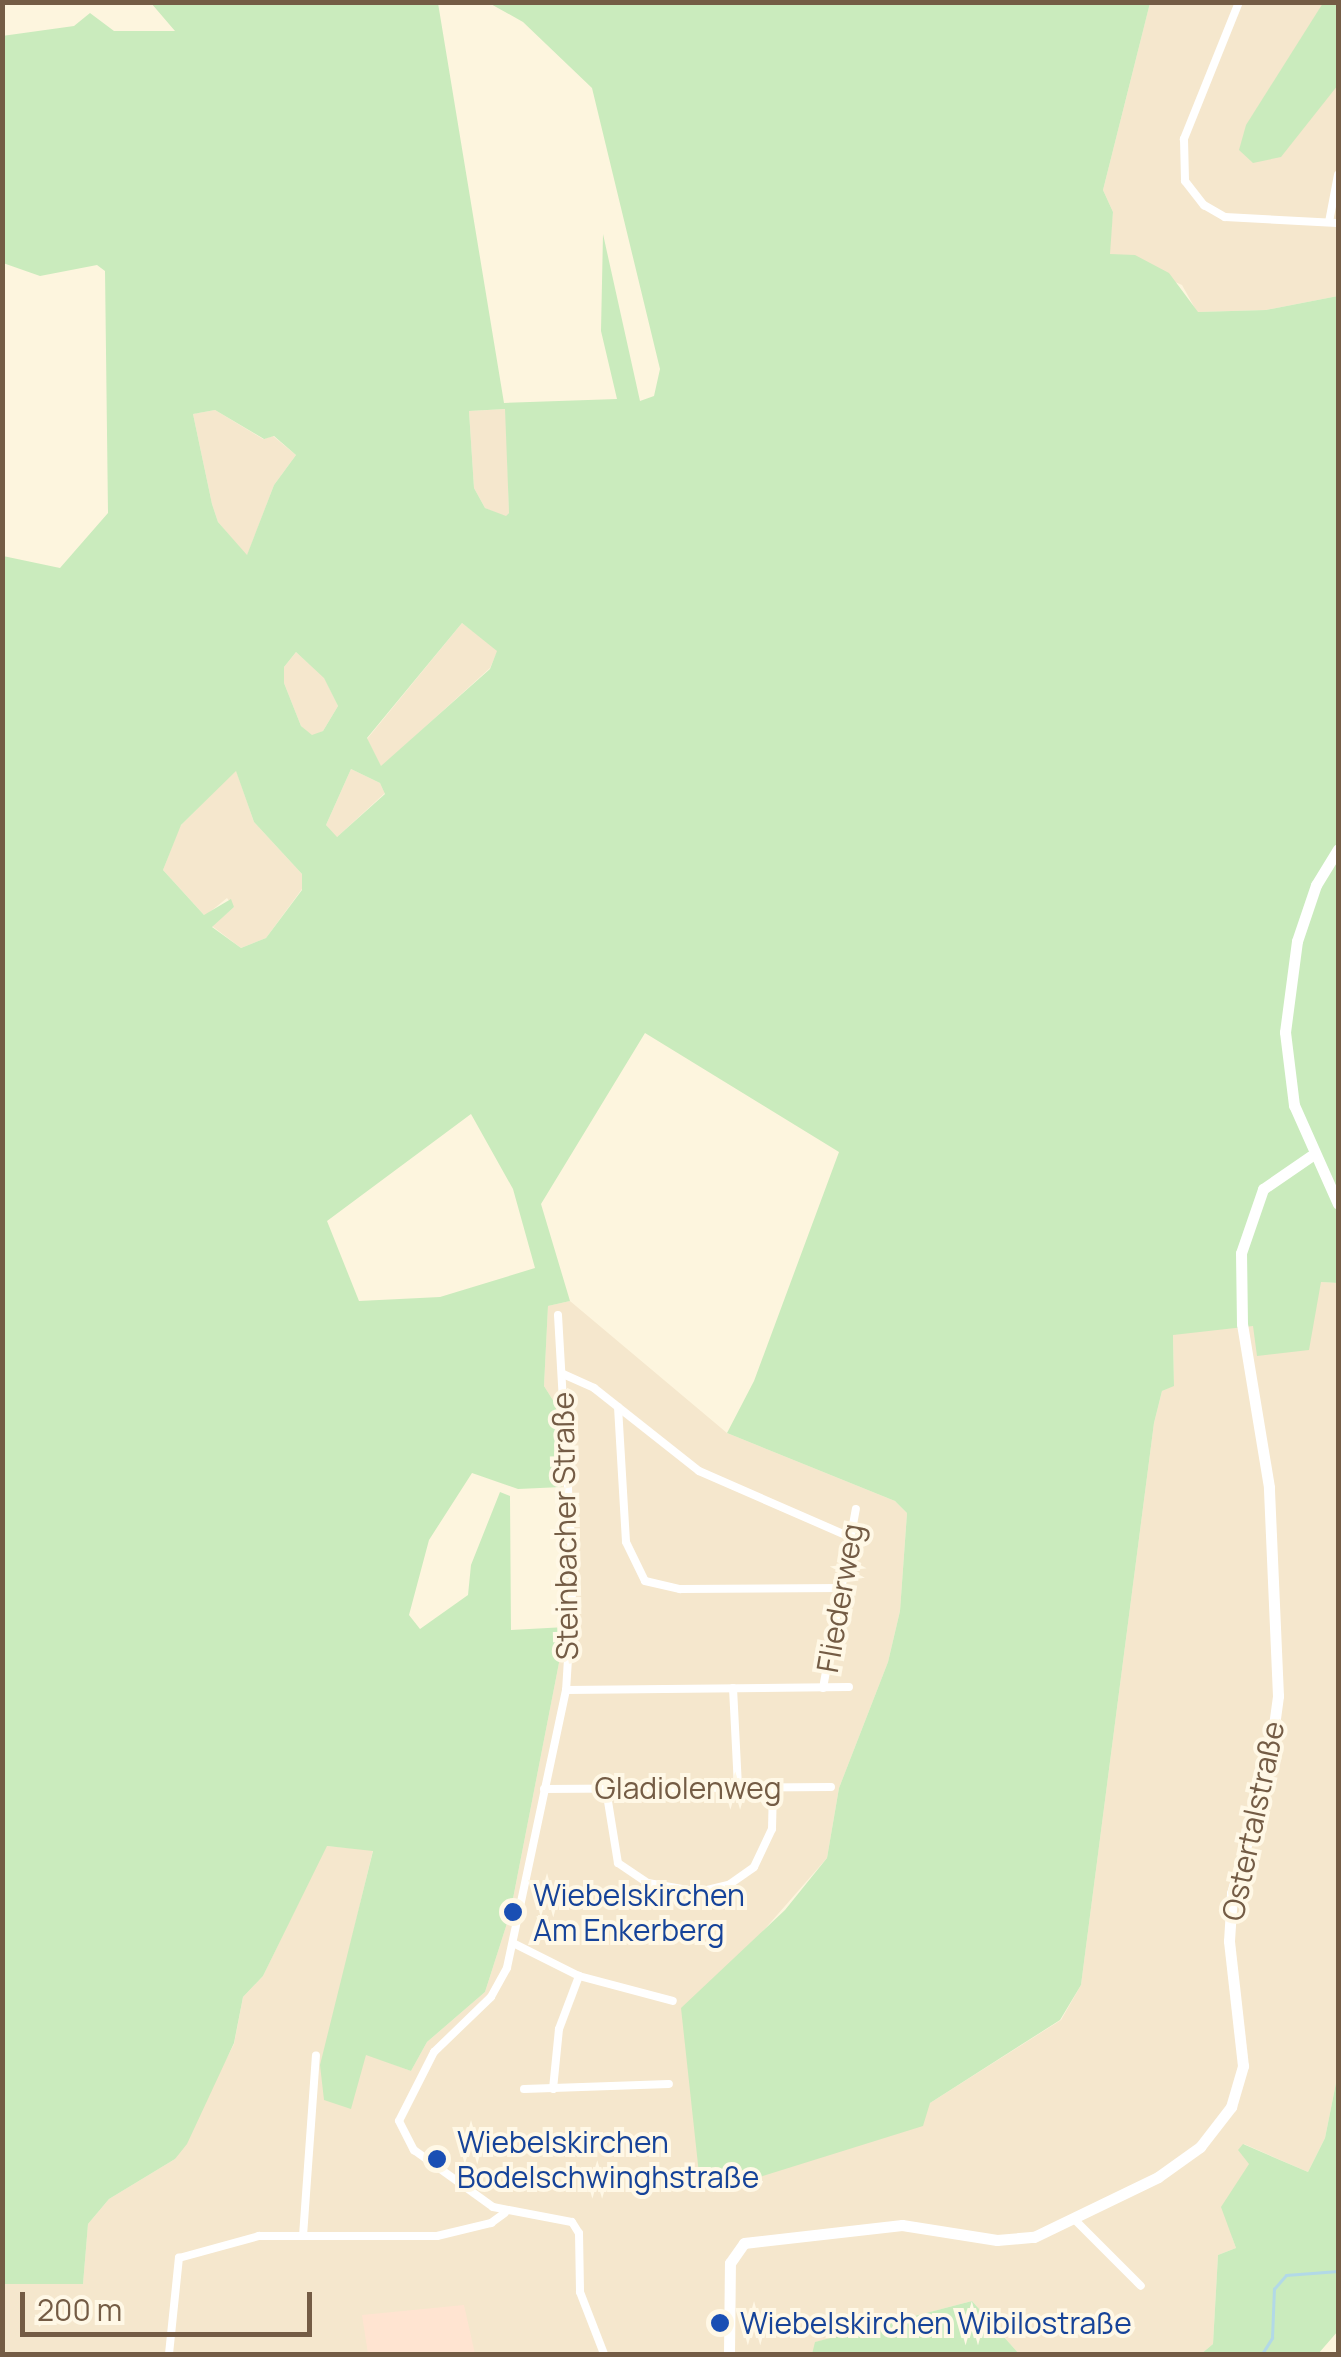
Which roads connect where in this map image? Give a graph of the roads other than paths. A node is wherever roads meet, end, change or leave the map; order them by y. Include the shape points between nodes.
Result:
1 (1239, 2) edge
2 (1338, 175) edge
3 (1333, 223) edge
4 (1338, 849) edge
5 (1311, 1156) junction
6 (1338, 1204) edge
7 (558, 1316) dead end
8 (563, 1374) junction
9 (618, 1407) junction
10 (856, 1509) dead end
11 (850, 1538) junction
12 (841, 1588) junction
13 (849, 1687) dead end
14 (733, 1688) junction
15 (823, 1688) junction
16 (566, 1690) junction
17 (831, 1787) dead end
18 (738, 1788) junction
19 (773, 1788) junction
20 (544, 1789) junction
21 (606, 1789) junction
22 (515, 1944) junction
23 (579, 1976) junction
24 (673, 2001) dead end
25 (316, 2055) dead end
26 (669, 2084) dead end
27 (524, 2089) dead end
28 (553, 2089) junction
29 (505, 2213) junction
30 (1075, 2220) junction
31 (303, 2236) junction
32 (1141, 2286) dead end
33 (168, 2354) edge
34 (604, 2354) edge
35 (729, 2354) edge

1 - 3 street via 1184,139 1186,181 1216,214
2 - 3 street
4 - 5 main road via 1307,908 1286,996 1289,1082
5 - 6 main road
5 - 30 main road, Ostertalstraße via 1263,1189 1241,1253 1242,1324 1269,1487 1278,1696 1268,1770 1230,1906 1242,2044 1238,2086 1222,2121 1184,2159
7 - 8 street, Steinbacher Straße
8 - 9 street
8 - 16 street, Steinbacher Straße via 572,1577
9 - 11 street via 699,1470
9 - 12 street via 626,1542 646,1581 680,1589
10 - 11 street, Fliederweg
11 - 12 street, Fliederweg
12 - 15 street, Fliederweg
13 - 15 street
14 - 15 street
14 - 16 street
14 - 18 street
16 - 20 street, Steinbacher Straße
17 - 19 street, Gladiolenweg
18 - 19 street, Gladiolenweg
18 - 21 street, Gladiolenweg
19 - 21 street via 772,1830 754,1866 730,1884 699,1892 648,1882 618,1862
20 - 21 street, Gladiolenweg
20 - 22 street, Steinbacher Straße
22 - 23 street
22 - 29 street, Steinbacher Straße via 490,1997 434,2052 399,2121 414,2150
23 - 24 street
23 - 28 street via 560,2030
25 - 31 street
26 - 28 street
27 - 28 street
29 - 31 street via 437,2236
29 - 34 street via 566,2218 576,2228 580,2292
30 - 32 street
30 - 35 main road, Ostertalstraße via 1020,2240 920,2225 744,2243 730,2263
31 - 33 street via 258,2236 179,2258

